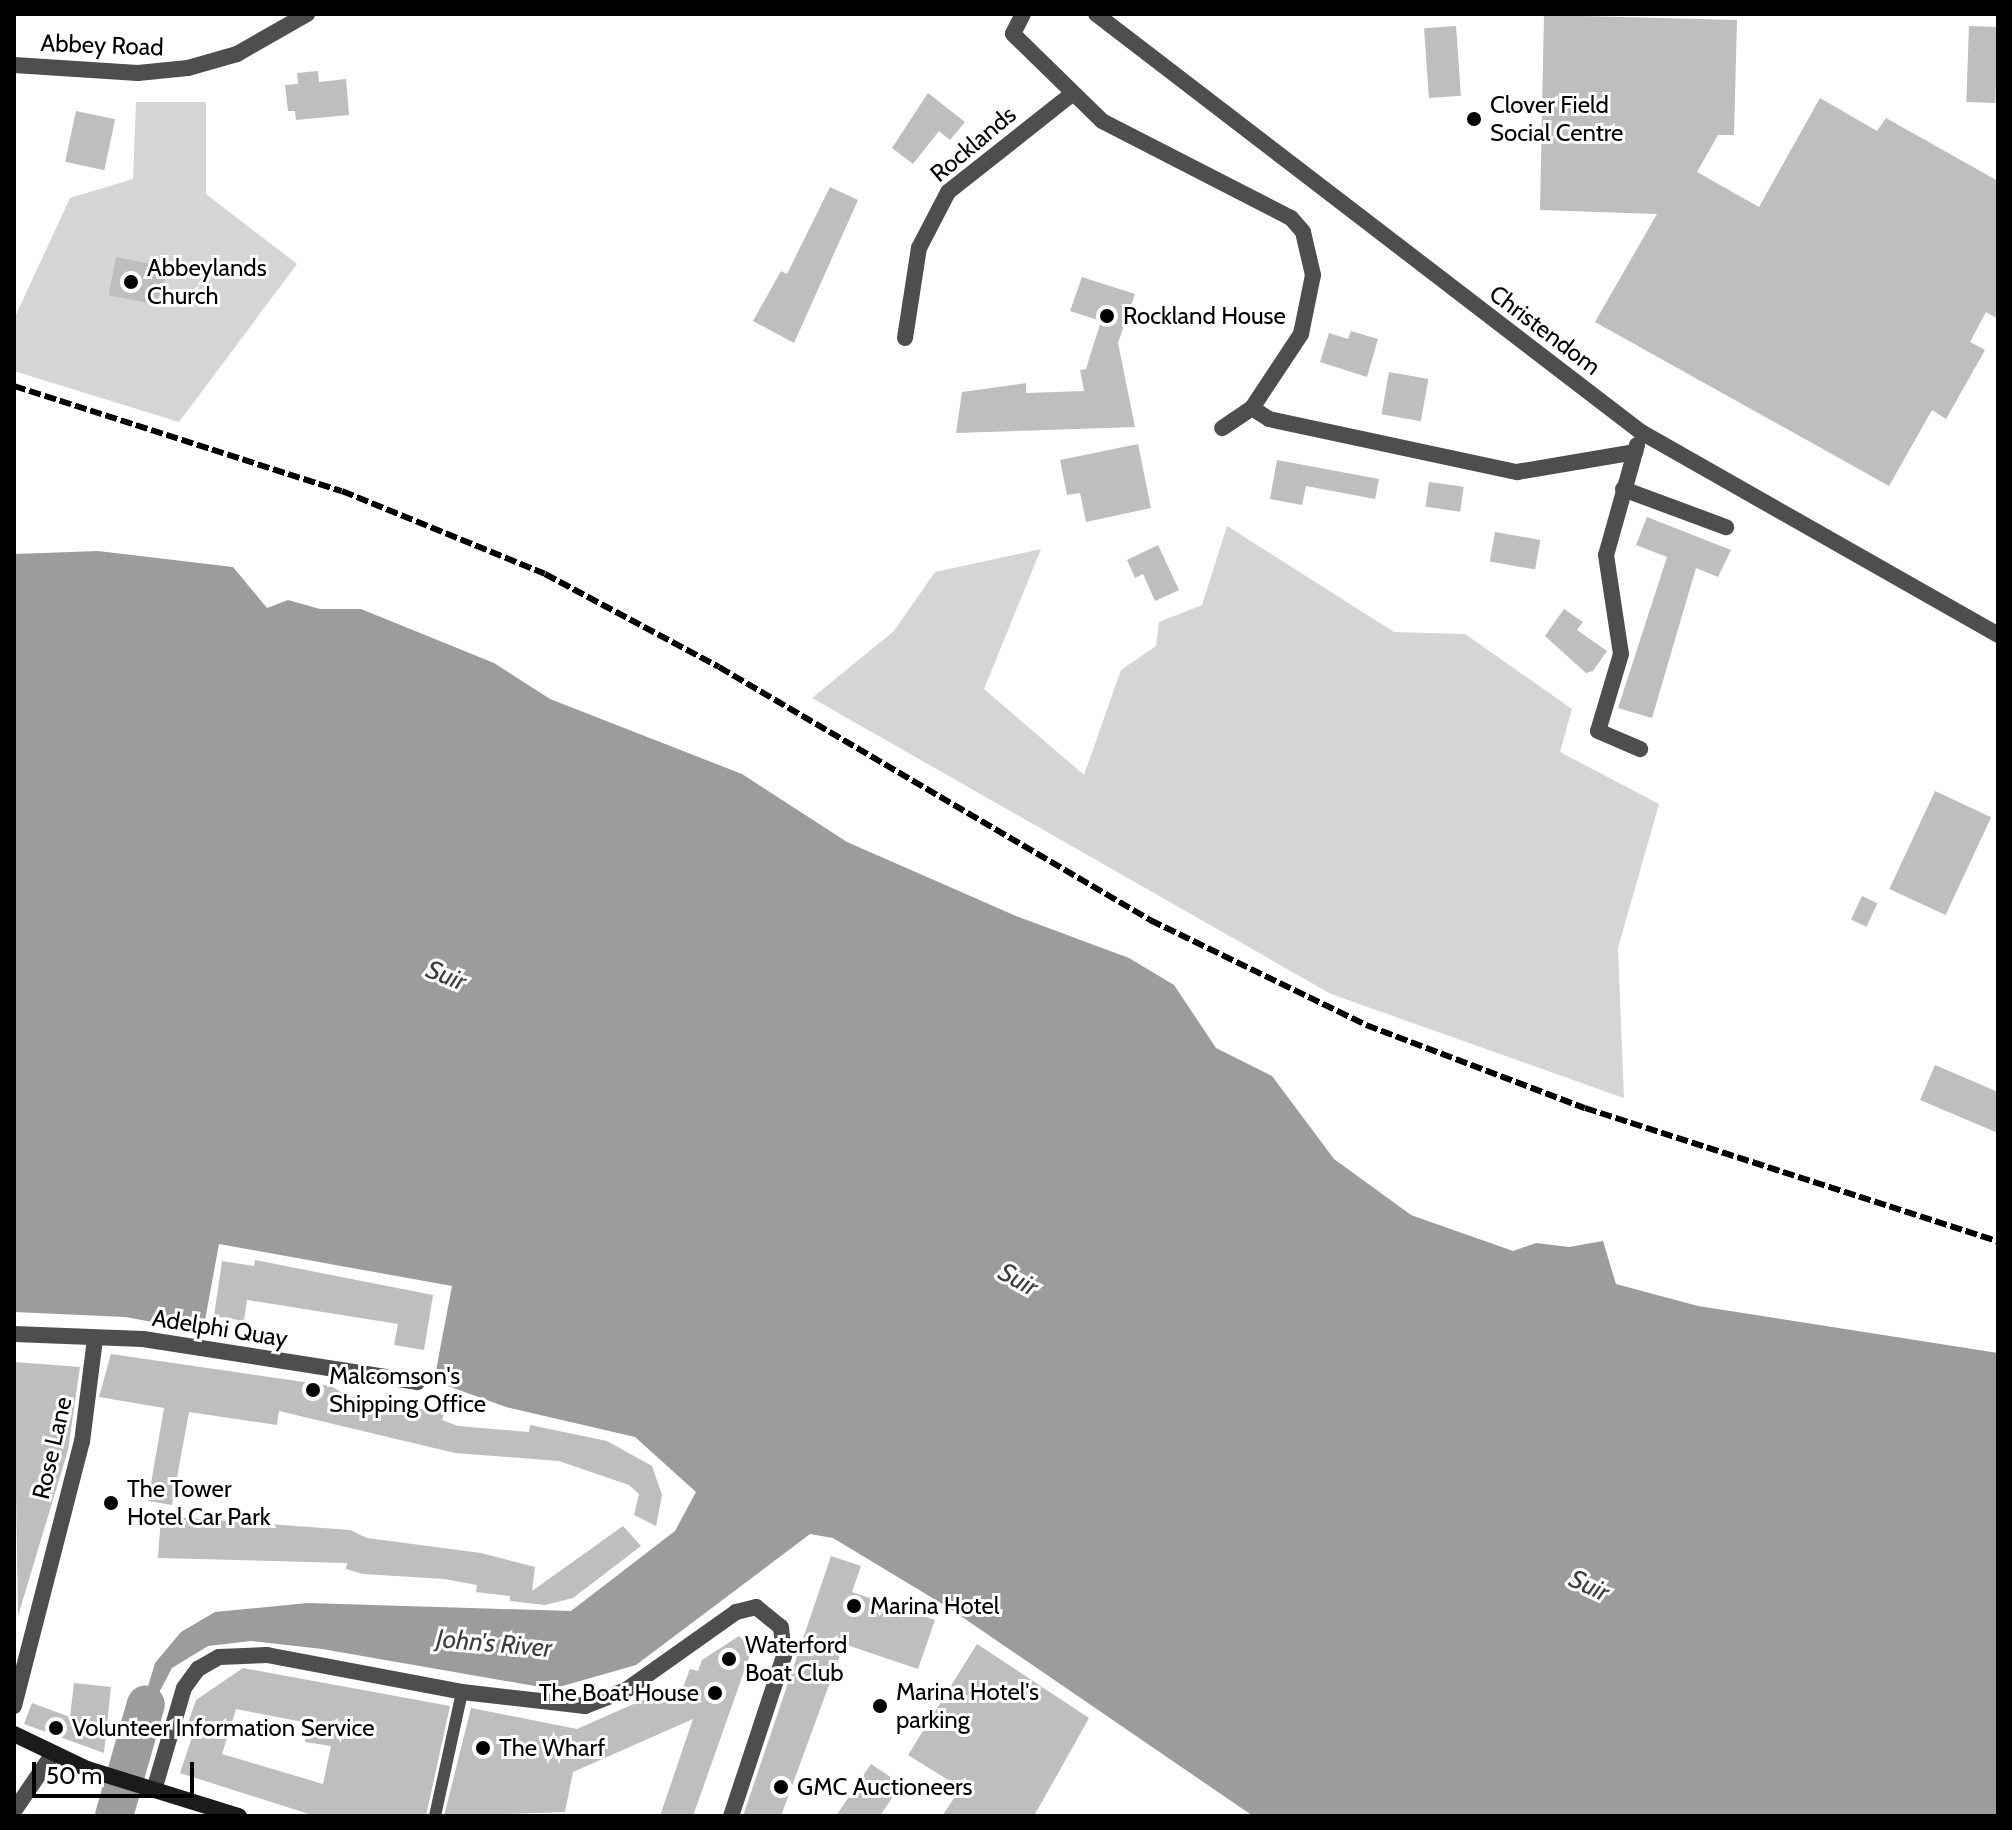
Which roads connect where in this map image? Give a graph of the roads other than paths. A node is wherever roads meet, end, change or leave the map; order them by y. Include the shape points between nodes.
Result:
1 (307, 14) edge
2 (1023, 14) edge
3 (1096, 14) edge
4 (14, 65) edge
5 (1072, 94) junction
6 (905, 338) dead end
7 (1252, 408) junction
8 (1222, 428) dead end
9 (1641, 432) junction
10 (1635, 452) junction
11 (1623, 489) junction
12 (1726, 527) dead end
13 (1998, 635) edge
14 (1640, 749) dead end
15 (14, 1334) edge
16 (95, 1339) junction
17 (418, 1382) dead end
18 (462, 1692) junction
19 (14, 1706) edge
20 (14, 1734) edge
21 (52, 1755) junction
22 (147, 1788) junction
23 (14, 1811) edge
24 (239, 1816) edge
25 (435, 1816) edge
26 (731, 1816) edge

1 - 4 street, Abbey Road via 237,54 188,68 138,73
2 - 5 street via 1013,34
3 - 9 street, Christendom
5 - 6 street, Rocklands via 948,192 919,248
5 - 7 street via 1102,121 1291,218 1303,232 1311,250 1311,302 1284,365
7 - 8 street
7 - 10 street via 1269,419 1517,472
9 - 10 street
9 - 13 street, Christendom
10 - 11 street
11 - 12 street
11 - 14 street via 1606,555 1621,654 1598,731
15 - 16 street, Adelphi Quay
16 - 17 street, Adelphi Quay via 143,1339
16 - 19 street, Rose Lane via 82,1442
18 - 22 street via 267,1655 219,1657 198,1669 184,1688
18 - 25 street
18 - 26 street via 585,1706 646,1678 743,1608 762,1608 781,1627 782,1665
20 - 21 main road
21 - 22 main road
21 - 23 street
22 - 24 main road

